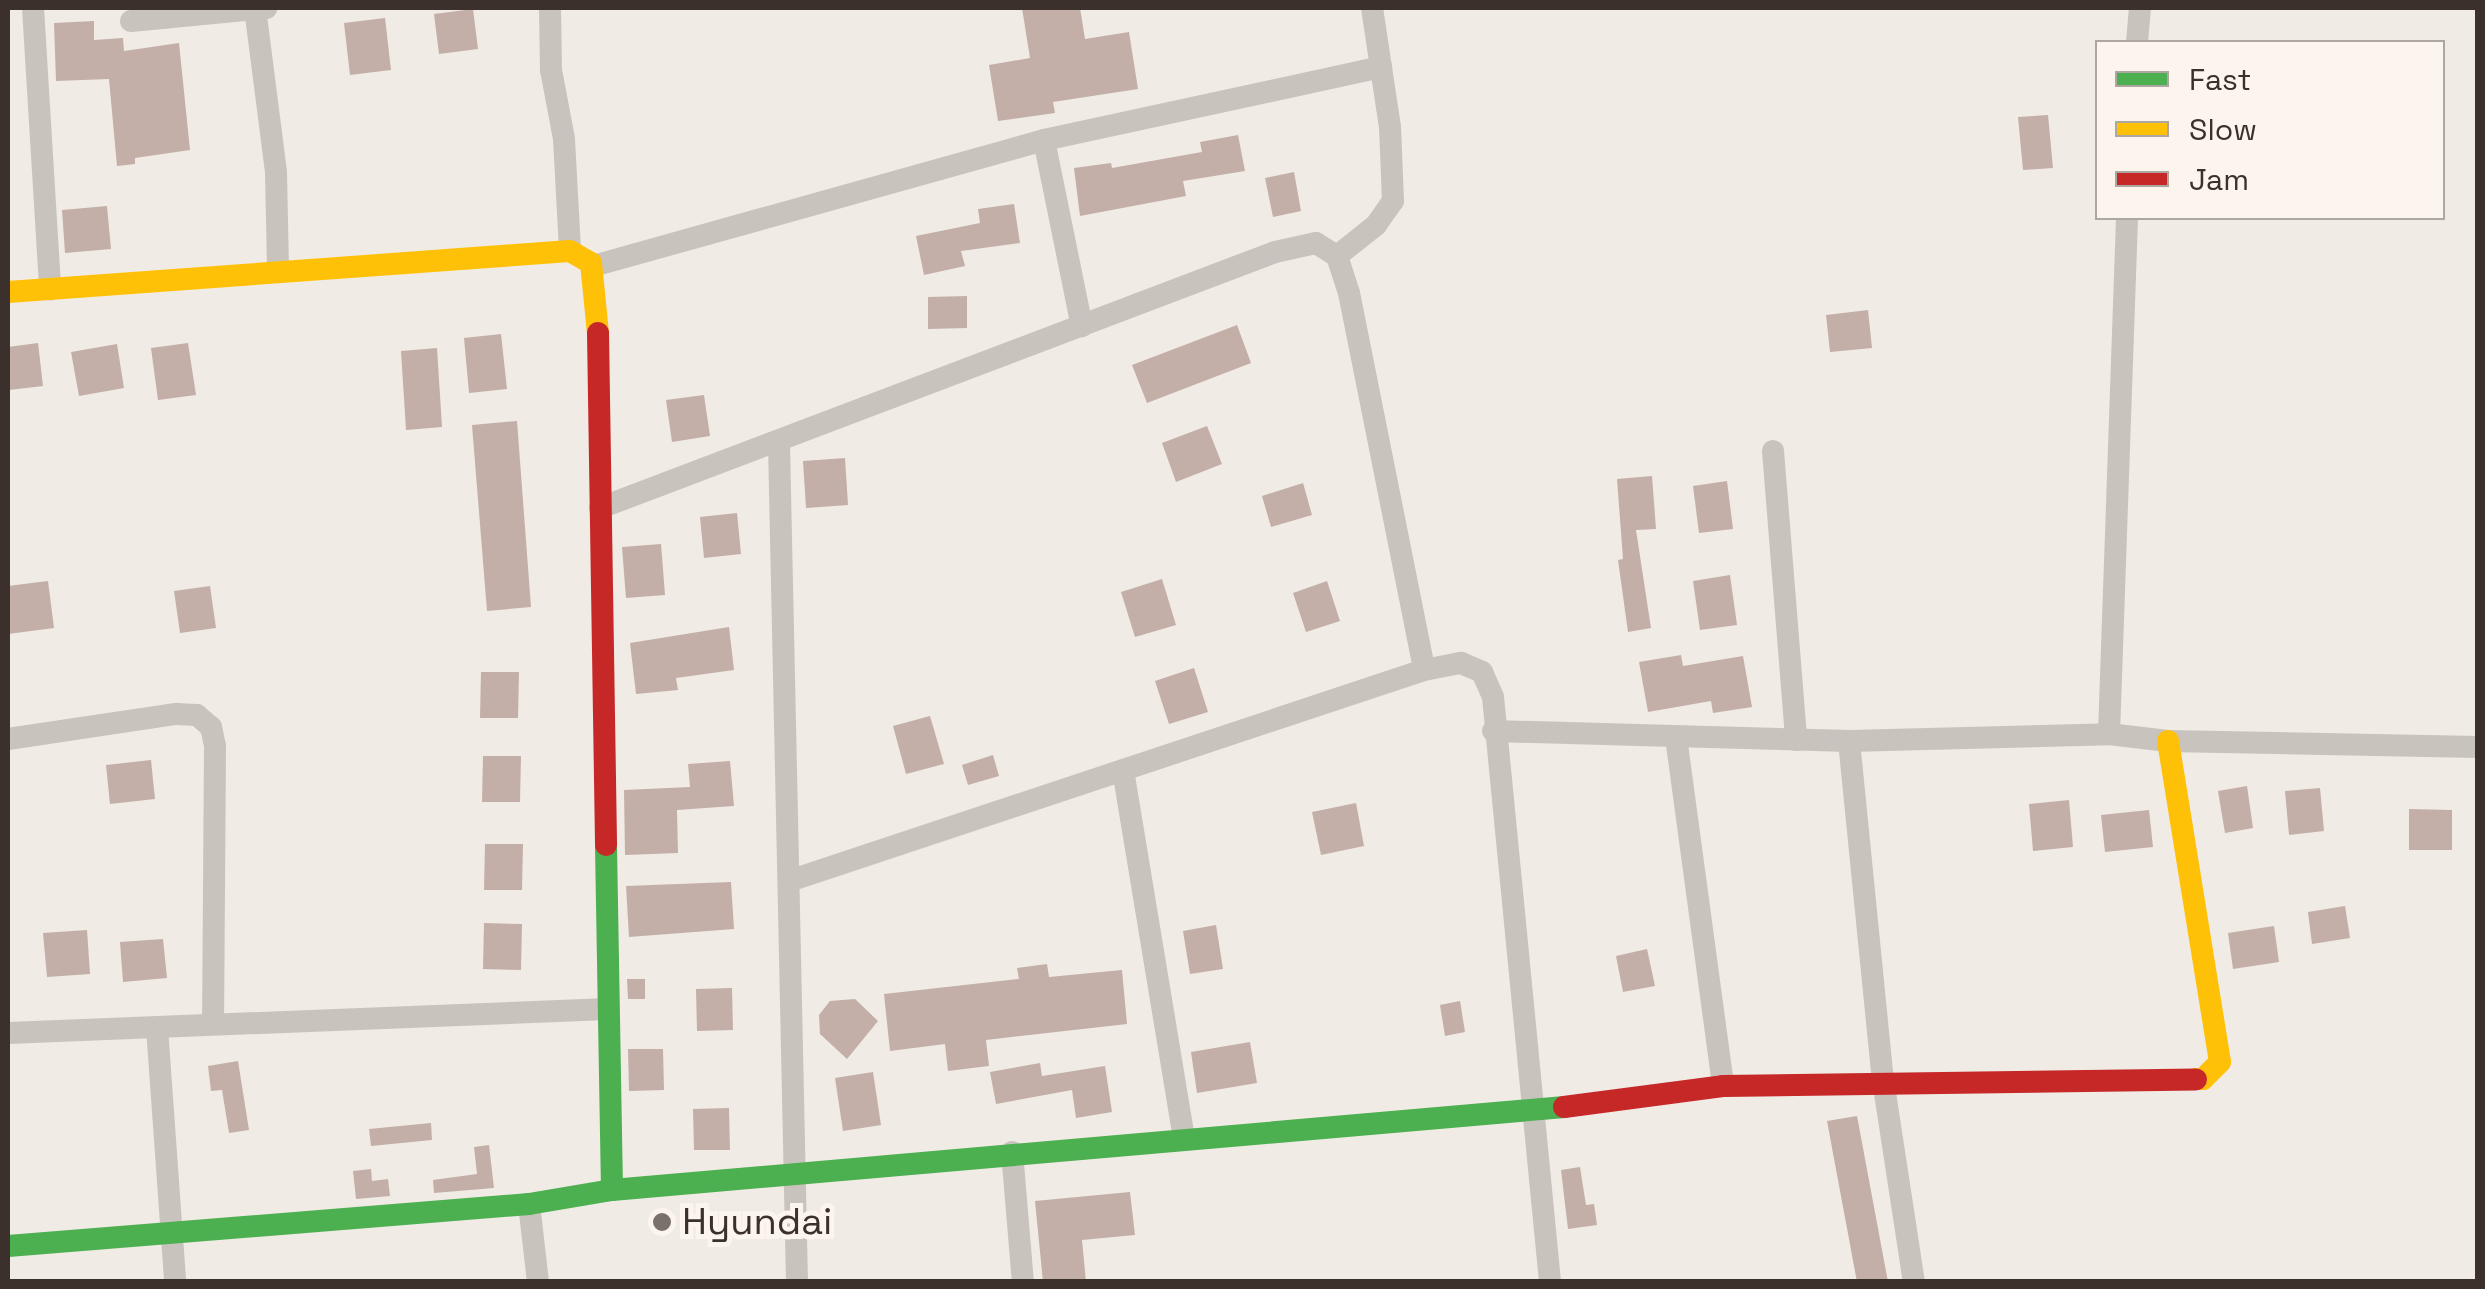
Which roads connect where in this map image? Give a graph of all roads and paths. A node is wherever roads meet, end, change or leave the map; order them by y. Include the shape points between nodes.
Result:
1 (33, 8) edge
2 (259, 8) edge
3 (550, 8) edge
4 (1372, 8) edge
5 (2140, 8) edge
6 (131, 21) dead end
7 (2137, 40) edge
8 (1382, 67) junction
9 (1044, 140) junction
10 (2127, 220) edge
11 (570, 252) junction
12 (1336, 256) junction
13 (593, 266) junction
14 (278, 270) junction
15 (50, 289) junction
16 (8, 292) edge
17 (1082, 326) junction
18 (779, 444) junction
19 (1774, 451) dead end
20 (600, 508) junction
21 (1424, 670) junction
22 (1493, 731) junction
23 (2109, 734) junction
24 (1676, 737) junction
25 (8, 739) edge
26 (1796, 740) junction
27 (1849, 741) junction
28 (2168, 741) junction
29 (2478, 747) edge
30 (1123, 770) junction
31 (789, 881) junction
32 (609, 1009) junction
33 (214, 1022) junction
34 (157, 1028) junction
35 (8, 1033) edge
36 (1883, 1080) junction
37 (1723, 1086) junction
38 (1532, 1111) junction
39 (1184, 1139) junction
40 (1012, 1152) junction
41 (798, 1171) junction
42 (612, 1190) junction
43 (529, 1204) junction
44 (169, 1231) junction
45 (8, 1246) edge
46 (175, 1282) edge
47 (538, 1282) edge
48 (797, 1282) edge
49 (1024, 1282) edge
50 (1550, 1282) edge
51 (1914, 1282) edge

1 - 15 street
2 - 6 street
2 - 14 street via 276,173
3 - 11 street
4 - 8 street
5 - 7 street
8 - 9 street
8 - 12 street via 1393,200 1376,226
9 - 13 street
9 - 17 street
10 - 23 street
11 - 13 street
11 - 14 street
12 - 17 street via 1316,243 1275,252
12 - 21 street
13 - 20 street
14 - 15 street
15 - 16 street
17 - 18 street
18 - 20 street
18 - 31 street
19 - 26 street
20 - 32 street
21 - 22 street via 1460,663 1482,672 1493,697
21 - 30 street
22 - 24 street
22 - 38 street
23 - 27 street
23 - 28 street
24 - 26 street
24 - 37 street
25 - 33 street via 176,714 197,716 210,727 216,746
26 - 27 street
27 - 36 street
28 - 29 street
28 - 36 street via 2220,1062 2203,1078
30 - 31 street
30 - 39 street
31 - 41 street
32 - 33 street
32 - 42 street
33 - 34 street
34 - 35 street
34 - 44 street
36 - 37 street
36 - 51 street
37 - 38 street
38 - 39 street
38 - 50 street
39 - 40 street
40 - 41 street
40 - 49 street
41 - 42 street
41 - 48 street
42 - 43 street
43 - 44 street
43 - 47 street
44 - 45 street
44 - 46 street

